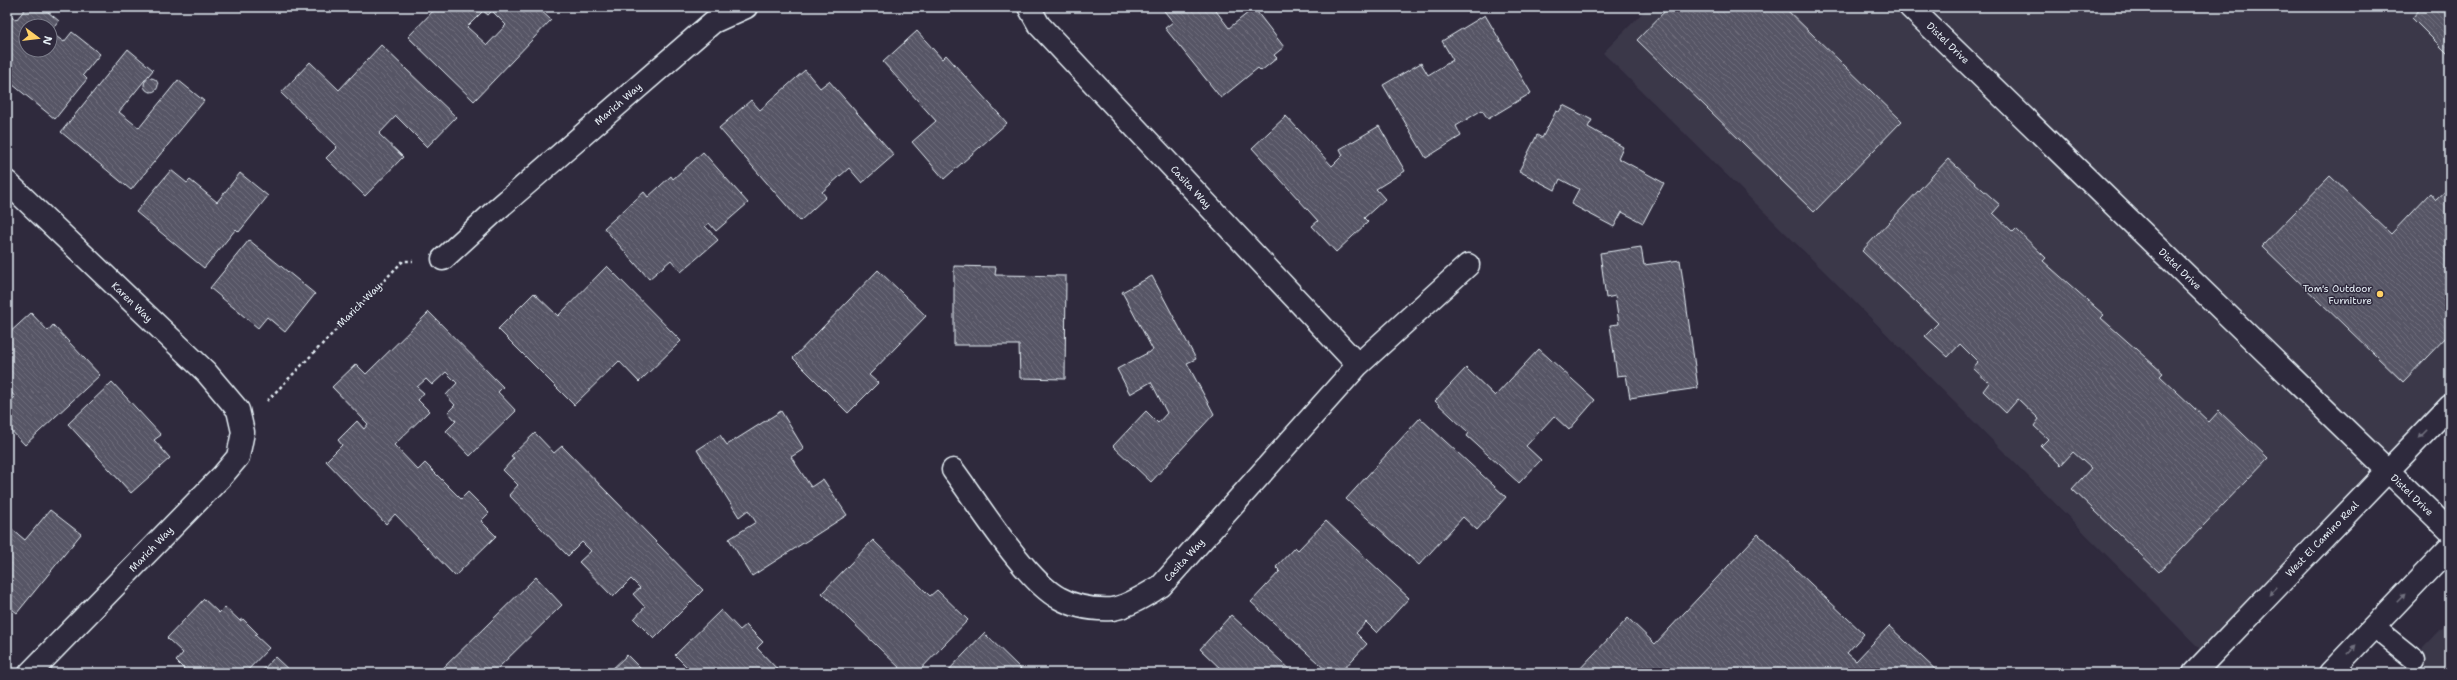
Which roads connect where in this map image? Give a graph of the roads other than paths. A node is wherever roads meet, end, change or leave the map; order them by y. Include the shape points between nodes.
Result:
1 (746, 7) edge
2 (1029, 7) edge
3 (1910, 7) edge
4 (7, 182) edge
5 (443, 259) road end
6 (1468, 265) dead end
7 (1358, 365) junction
8 (2450, 406) edge
9 (243, 432) joint
10 (953, 470) dead end
11 (2387, 472) junction
12 (2450, 532) edge
13 (2447, 556) edge
14 (2374, 627) junction
15 (2415, 660) dead end
16 (30, 673) edge
17 (2194, 673) edge
18 (2330, 673) edge

1 - 5 street, Marich Way via 713,22
2 - 7 street, Casita Way via 1039,25
3 - 11 street, Distel Drive
4 - 9 street, Karen Way via 206,372 238,410
6 - 7 street, Casita Way
7 - 10 street, Casita Way via 1161,586 1113,609 1086,608 1058,598 1030,574
8 -> 11 street, West El Camino Real
9 - 16 street, Marich Way via 238,457 222,476
11 - 12 street, Distel Drive
11 -> 17 street, West El Camino Real
14 -> 13 street
14 - 15 lane
18 -> 14 street

